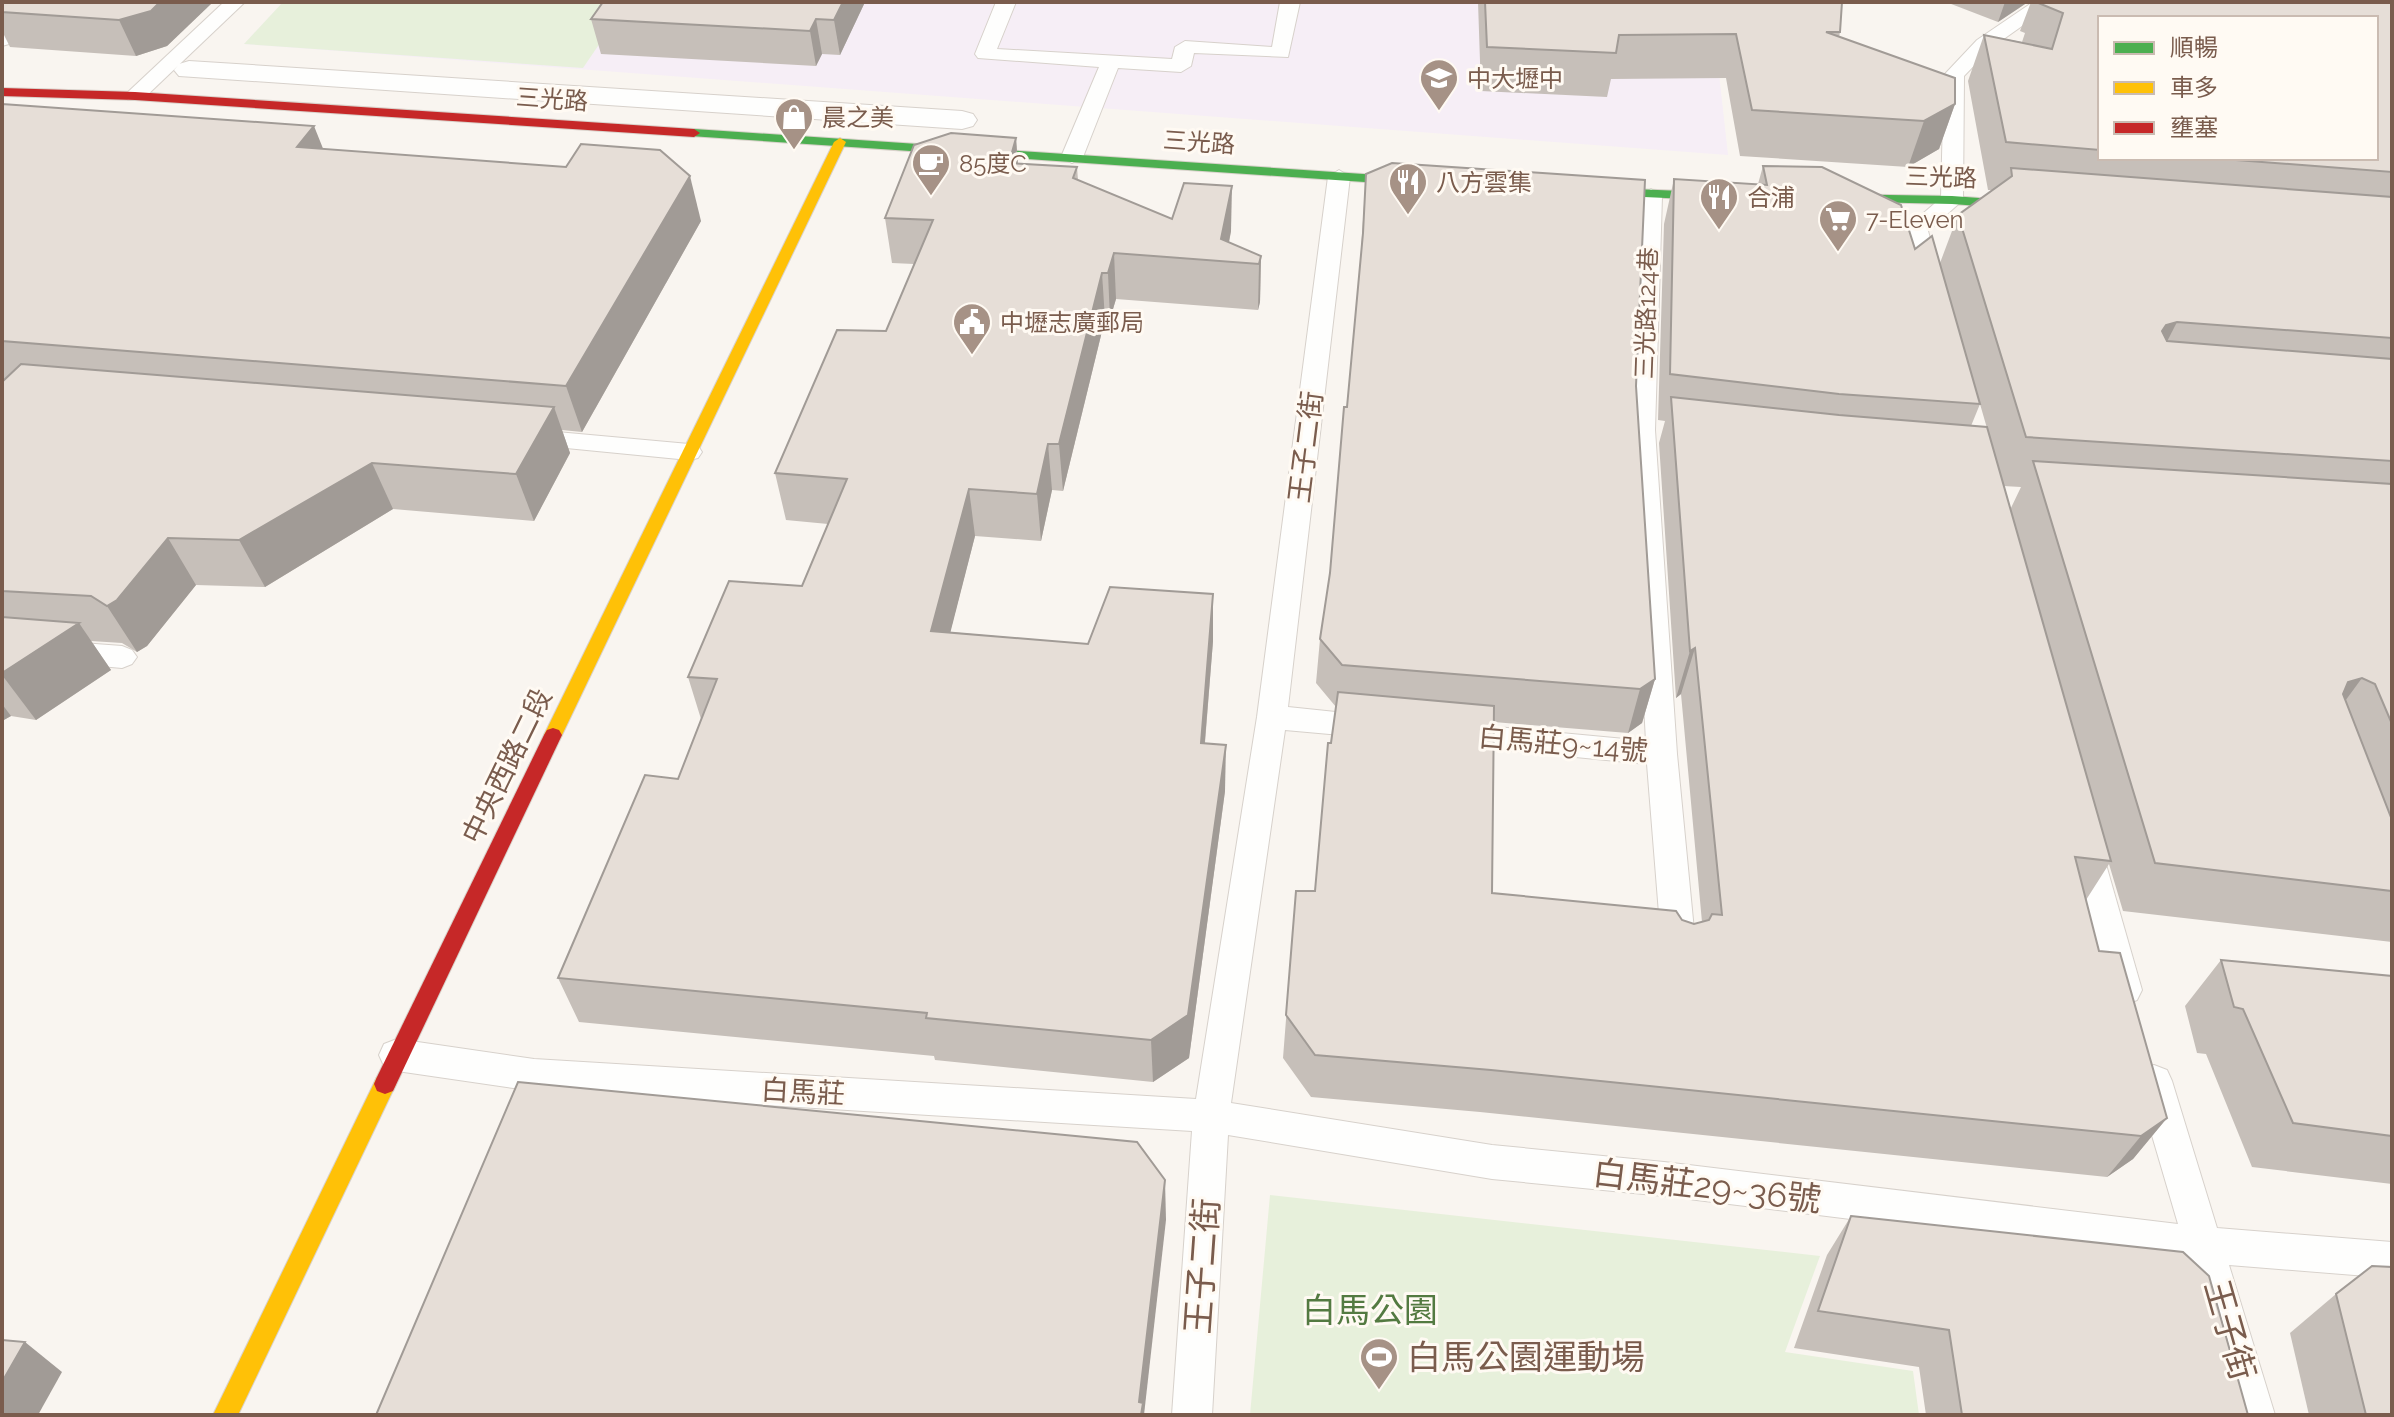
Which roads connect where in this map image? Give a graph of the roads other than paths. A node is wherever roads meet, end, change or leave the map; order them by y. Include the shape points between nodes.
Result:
1 (50, 2) edge
2 (235, 2) edge
3 (1006, 2) edge
4 (1290, 2) edge
5 (2046, 2) edge
6 (2, 40) edge
7 (1111, 62) junction
8 (189, 70) dead end
9 (2, 92) edge
10 (135, 96) junction
11 (962, 120) dead end
12 (840, 142) junction
13 (1072, 157) junction
14 (1339, 177) junction
15 (1448, 183) edge
16 (1573, 191) edge
17 (1651, 196) junction
18 (1757, 197) edge
19 (1802, 198) edge
20 (1952, 200) junction
21 (2048, 207) edge
22 (1936, 303) edge
23 (1642, 430) junction
24 (1672, 433) edge
25 (495, 435) edge
26 (689, 452) junction
27 (2, 647) edge
28 (122, 657) dead end
29 (1272, 717) junction
30 (1397, 729) edge
31 (1428, 732) edge
32 (1662, 754) junction
33 (2076, 813) edge
34 (1679, 951) edge
35 (397, 1055) junction
36 (1211, 1116) junction
37 (2205, 1245) junction
38 (2392, 1260) edge
39 (225, 1415) edge
40 (1192, 1415) edge
41 (2255, 1415) edge

1 - 6 lane
2 - 10 lane
3 - 7 lane via 985,54
4 - 7 lane via 1281,53 1185,47 1181,66
5 - 20 lane via 1984,44 1954,75
7 - 13 lane
8 - 11 street
9 - 10 street, 三光路
10 - 12 street, 三光路
12 - 13 street, 三光路
12 - 26 street, 中央西路二段
13 - 14 street, 三光路
14 - 15 street, 三光路
14 - 29 lane, 王子二街
16 - 17 street
17 - 18 street
17 - 23 lane, 三光路124巷
19 - 20 street, 三光路
20 - 21 street, 三光路
20 - 22 lane via 1916,229
23 - 24 lane
23 - 32 lane, 三光路124巷
25 - 26 lane
26 - 35 street, 中央西路二段
27 - 28 lane
29 - 30 lane
29 - 36 lane, 王子二街
31 - 32 lane, 白馬莊9~14號
32 - 34 lane, 三光路124巷
33 - 37 lane, 王子街
35 - 36 lane, 白馬莊 via 534,1075
35 - 39 street, 中央西路二段
36 - 37 lane, 白馬莊29~36號 via 1492,1162
36 - 40 lane, 王子二街
37 - 38 lane, 白馬莊29~36號
37 - 41 lane, 王子街

